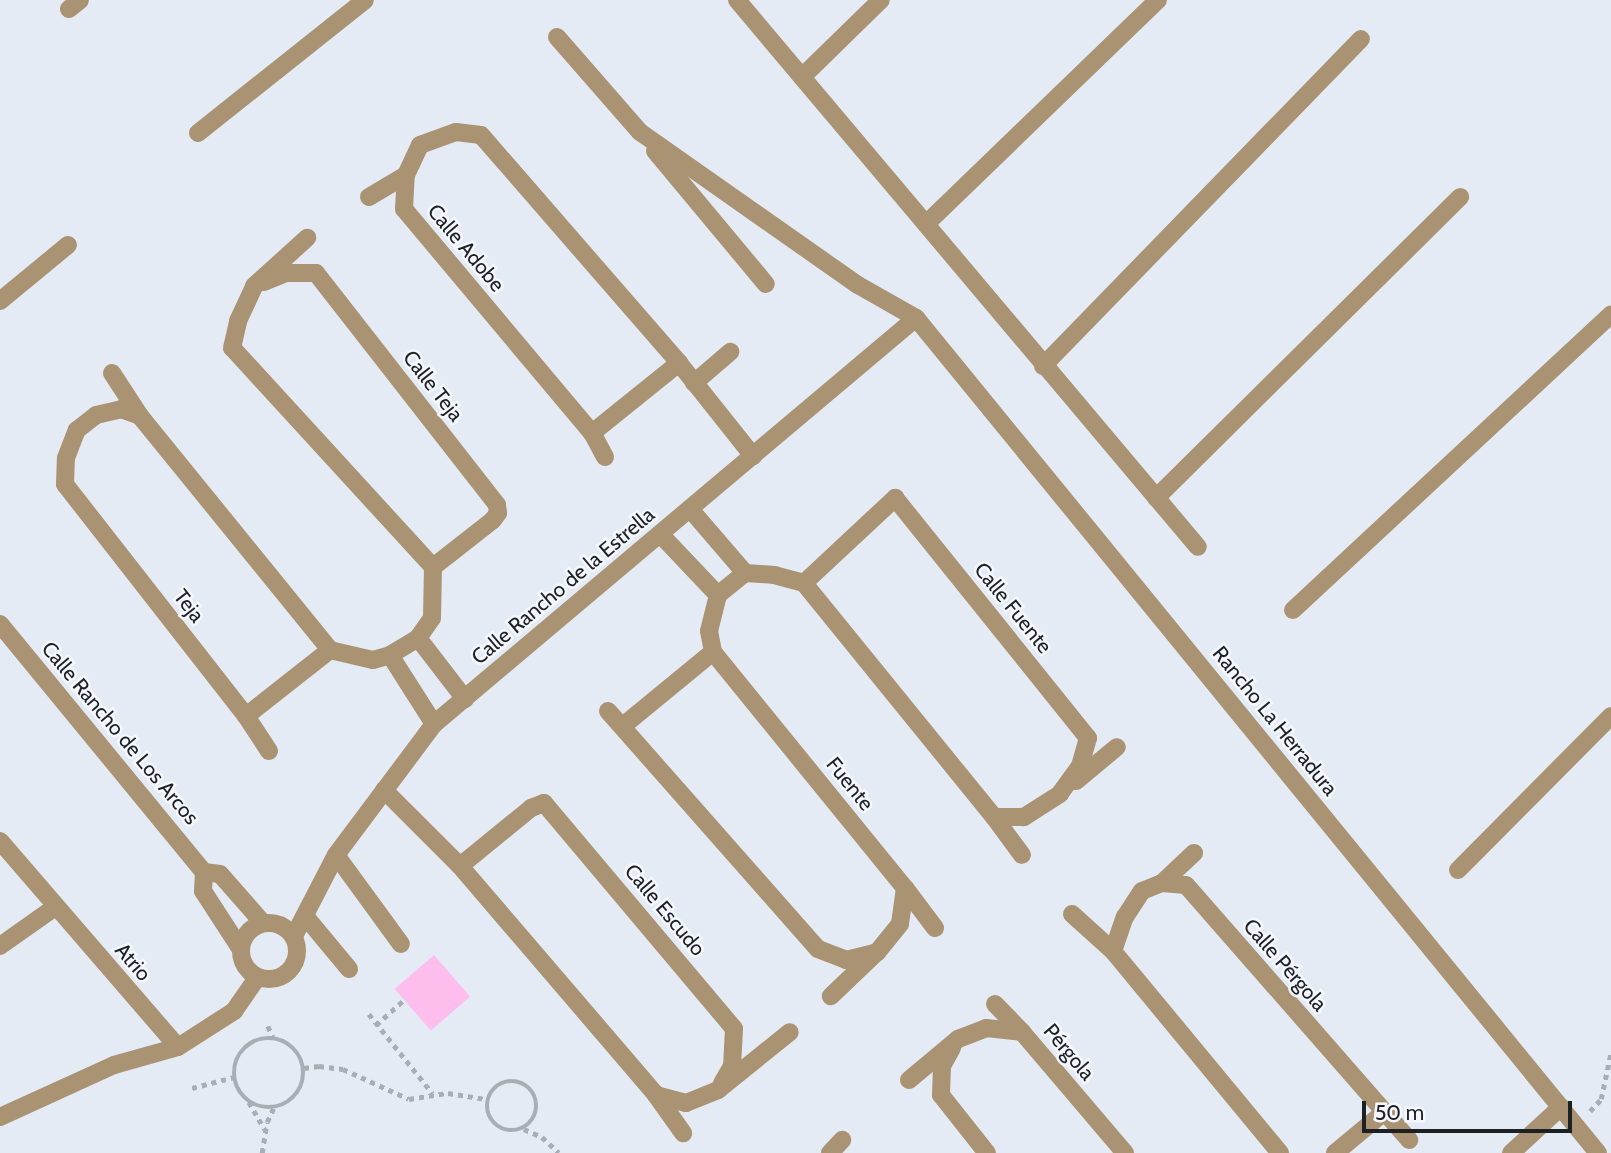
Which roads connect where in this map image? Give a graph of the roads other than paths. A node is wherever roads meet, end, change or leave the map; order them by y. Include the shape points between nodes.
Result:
1 (365, 0) edge
2 (737, 0) edge
3 (881, 0) edge
4 (1158, 0) edge
5 (557, 37) dead end
6 (1361, 39) dead end
7 (802, 77) junction
8 (640, 132) junction
9 (198, 133) dead end
10 (406, 175) junction
11 (369, 197) dead end
12 (1460, 197) dead end
13 (926, 223) junction
14 (307, 238) dead end
15 (68, 244) dead end
16 (766, 284) dead end
17 (254, 286) junction
18 (0, 301) edge
19 (1611, 315) edge
20 (915, 318) junction
21 (730, 352) dead end
22 (679, 363) junction
23 (1043, 366) junction
24 (112, 373) dead end
25 (694, 383) junction
26 (140, 416) junction
27 (593, 433) junction
28 (605, 457) dead end
29 (753, 457) junction
30 (1156, 498) junction
31 (690, 509) junction
32 (661, 535) junction
33 (1198, 547) dead end
34 (433, 567) junction
35 (745, 573) junction
36 (804, 583) junction
37 (724, 590) junction
38 (1293, 610) dead end
39 (0, 624) edge
40 (418, 638) junction
41 (330, 650) junction
42 (713, 652) junction
43 (390, 655) junction
44 (465, 699) junction
45 (608, 711) dead end
46 (246, 716) junction
47 (1611, 716) edge
48 (434, 724) junction
49 (624, 725) junction
50 (1117, 747) dead end
51 (269, 751) dead end
52 (384, 790) junction
53 (1060, 794) junction
54 (994, 817) junction
55 (0, 841) edge
56 (1194, 853) dead end
57 (336, 855) junction
58 (1022, 855) dead end
59 (460, 866) junction
60 (1458, 870) dead end
61 (204, 872) junction
62 (1162, 883) junction
63 (905, 888) junction
64 (55, 906) junction
65 (1072, 914) dead end
66 (305, 916) junction
67 (263, 923) junction
68 (934, 928) dead end
69 (295, 936) junction
70 (401, 944) dead end
71 (0, 946) edge
72 (240, 948) junction
73 (1113, 951) junction
74 (877, 953) junction
75 (348, 969) dead end
76 (257, 978) junction
77 (831, 996) dead end
78 (995, 1004) dead end
79 (790, 1032) dead end
80 (1022, 1032) junction
81 (958, 1039) junction
82 (178, 1047) junction
83 (909, 1080) dead end
84 (718, 1090) junction
85 (656, 1095) junction
86 (1561, 1107) junction
87 (1383, 1113) junction
88 (0, 1117) edge
89 (683, 1133) dead end
90 (842, 1140) dead end
91 (1409, 1140) dead end
92 (830, 1153) edge
93 (987, 1153) edge
94 (1125, 1153) edge
95 (1280, 1153) edge
96 (1335, 1153) edge
97 (1511, 1153) edge
98 (1598, 1153) edge

1 - 9 street
2 - 7 street
3 - 7 street
4 - 13 street
5 - 8 street
6 - 23 street
7 - 13 street
8 - 16 street
8 - 20 street via 859,285
10 - 11 street
10 - 22 street, Calle Adobe via 420,145 456,132 481,135
10 - 27 street, Calle Adobe via 404,209
12 - 30 street
13 - 23 street
14 - 17 street
15 - 18 street
17 - 34 street via 232,348
17 - 34 street, Calle Teja via 286,273 316,273 497,505 493,520
19 - 38 street
20 - 29 street, Calle Rancho de la Estrella
20 - 86 street, Rancho La Herradura
21 - 25 street
22 - 25 street, Calle Adobe
22 - 27 street
23 - 30 street
24 - 26 street
25 - 29 street, Calle Adobe
26 - 41 street
26 - 46 street, Teja via 121,409 96,415 76,430 66,458 65,484
27 - 28 street, Calle Adobe
29 - 31 street, Calle Rancho de la Estrella
30 - 33 street
31 - 32 street, Calle Rancho de la Estrella
31 - 35 street
32 - 37 street
32 - 44 street, Calle Rancho de la Estrella
34 - 40 street via 432,618
35 - 36 street
35 - 37 street
36 - 53 street, Calle Fuente via 895,498 1088,738 1080,766
36 - 54 street
37 - 42 street via 709,631
39 - 61 street, Calle Rancho de Los Arcos
40 - 43 street
40 - 44 street
41 - 43 street via 373,660
41 - 46 street
42 - 49 street
42 - 63 street, Fuente
43 - 48 street
44 - 48 street, Calle Rancho de la Estrella
45 - 49 street
46 - 51 street, Teja
47 - 60 street
48 - 52 street, Calle Rancho de la Estrella
49 - 74 street via 818,949 846,960
50 - 53 street
52 - 57 street, Calle Rancho de la Estrella
52 - 59 street
53 - 54 street, Calle Fuente via 1024,817
54 - 58 street
55 - 64 street, Atrio
56 - 62 street
57 - 66 street, Calle Rancho de la Estrella
57 - 70 street
59 - 84 street, Calle Escudo via 531,808 544,803 734,1029 732,1066
59 - 85 street
61 - 67 street, Calle Rancho de Los Arcos via 220,874
61 - 72 street, Calle Rancho de Los Arcos via 202,891
62 - 73 street via 1142,891 1125,917
62 - 87 street, Calle Pérgola via 1186,885
63 - 68 street, Fuente
63 - 74 street via 900,924
64 - 71 street
64 - 82 street, Atrio
65 - 73 street
66 - 69 street, Calle Rancho de la Estrella
66 - 75 street
67 - 69 street via 281,925
67 - 72 street via 247,931
69 - 76 street via 298,954 290,971 275,980
72 - 76 street via 244,965
73 - 95 street
74 - 77 street
76 - 82 street via 234,1011
78 - 80 street
79 - 84 street
80 - 81 street, Pérgola via 986,1028
80 - 94 street, Pérgola
81 - 83 street
81 - 93 street via 942,1066 941,1095
82 - 88 street via 114,1065
84 - 85 street via 686,1103
85 - 89 street
86 - 97 street
86 - 98 street, Rancho La Herradura
87 - 91 street, Calle Pérgola
87 - 96 street
90 - 92 street

